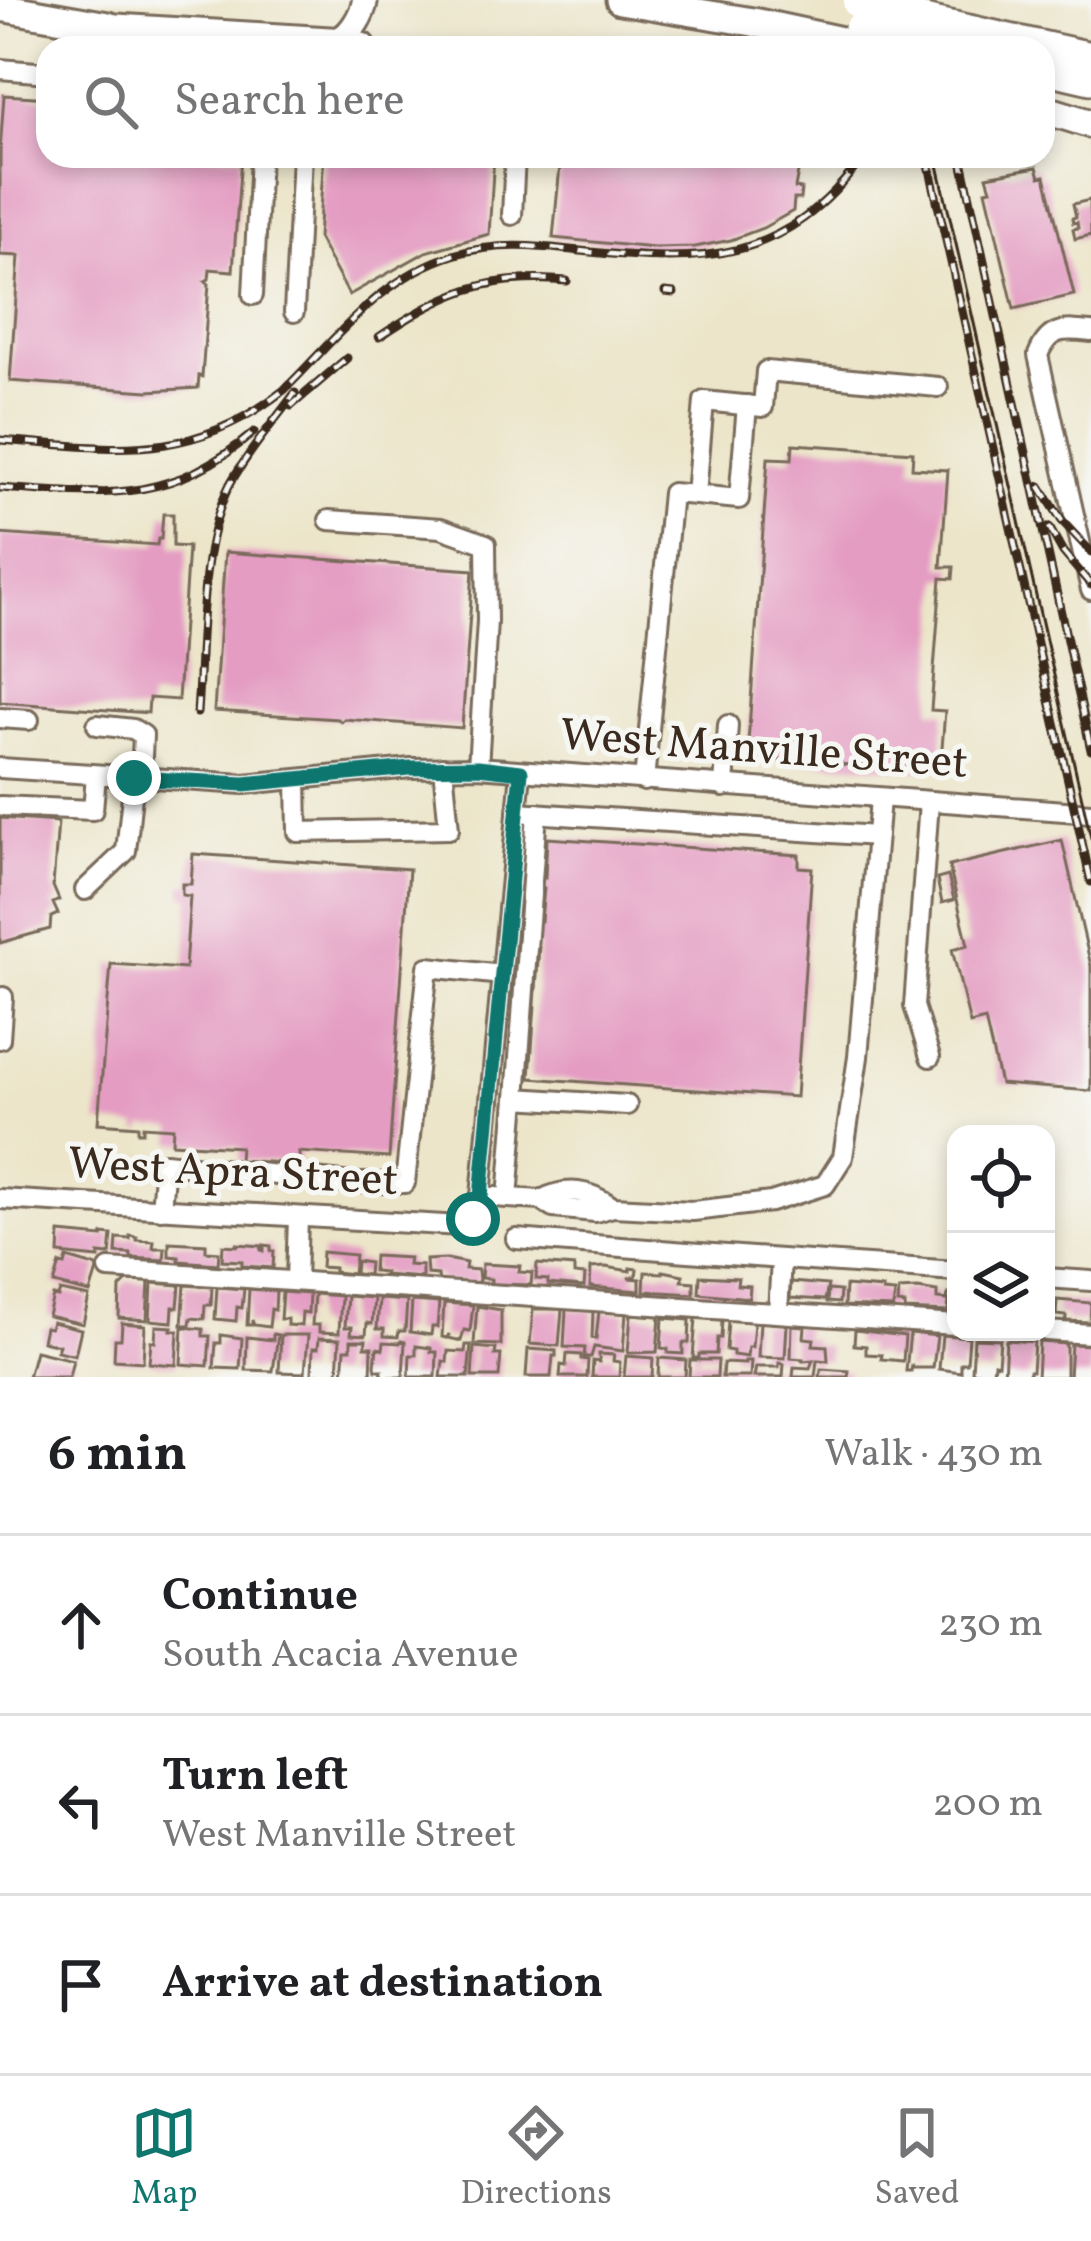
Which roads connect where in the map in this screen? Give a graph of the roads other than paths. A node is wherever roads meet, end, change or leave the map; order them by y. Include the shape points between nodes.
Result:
1 (364, 0) edge
2 (620, 0) edge
3 (725, 0) edge
4 (0, 7) edge
5 (0, 20) edge
6 (753, 22) junction
7 (857, 25) edge
8 (108, 26) junction
9 (214, 36) edge
10 (356, 36) edge
11 (778, 36) edge
12 (901, 36) edge
13 (1000, 36) edge
14 (1079, 54) edge
15 (0, 69) edge
16 (1091, 70) edge
17 (36, 72) edge
18 (1055, 72) edge
19 (1091, 80) edge
20 (1055, 87) edge
21 (1091, 95) edge
22 (1055, 113) edge
23 (1091, 124) edge
24 (259, 168) edge
25 (301, 168) edge
26 (514, 168) edge
27 (512, 215) dead end
28 (253, 295) dead end
29 (294, 312) dead end
30 (1091, 332) edge
31 (938, 387) dead end
32 (747, 405) junction
33 (1091, 488) edge
34 (1069, 494) junction
35 (696, 495) junction
36 (329, 520) dead end
37 (1084, 532) edge
38 (1091, 590) edge
39 (0, 718) edge
40 (29, 720) dead end
41 (97, 725) dead end
42 (728, 725) dead end
43 (442, 767) junction
44 (478, 767) junction
45 (0, 768) edge
46 (521, 772) junction
47 (96, 775) junction
48 (137, 778) junction
49 (297, 780) junction
50 (644, 782) junction
51 (724, 787) junction
52 (880, 799) junction
53 (929, 802) junction
54 (0, 806) edge
55 (527, 812) junction
56 (1091, 813) edge
57 (877, 836) junction
58 (85, 890) dead end
59 (502, 975) junction
60 (3, 997) edge
61 (0, 1039) edge
62 (930, 1057) dead end
63 (516, 1098) junction
64 (627, 1105) dead end
65 (481, 1196) junction
66 (508, 1198) junction
67 (0, 1199) edge
68 (160, 1209) junction
69 (298, 1216) junction
70 (516, 1239) dead end
71 (782, 1259) junction
72 (109, 1269) dead end
73 (947, 1270) edge
74 (1055, 1279) edge
75 (296, 1281) junction
76 (1091, 1281) edge
77 (778, 1313) junction
78 (947, 1324) edge
79 (1055, 1332) edge
80 (1091, 1334) edge

1 - 10 main road
2 - 6 highway
3 - 7 highway
4 - 8 highway
5 - 8 main road
6 - 7 highway
6 - 11 highway
7 - 12 highway, bridge
7 - 13 highway, bridge
8 - 9 main road
14 - 16 highway
15 - 17 street
18 - 19 highway
20 - 21 highway
22 - 23 highway
24 - 28 street
25 - 29 street
26 - 27 street
30 - 34 street via 1055,332 1038,355
31 - 32 street via 766,370 763,406
32 - 35 street via 704,400
32 - 35 street via 744,499
33 - 34 street
34 - 37 street
35 - 50 street via 672,493
36 - 44 street via 441,528 486,544
37 - 38 street
39 - 40 street
41 - 48 street via 142,735
42 - 51 street
43 - 44 street, West Manville Street
43 - 49 street, West Manville Street
43 - 49 street via 449,829 298,832
44 - 46 street, West Manville Street
45 - 47 street, West Manville Street
46 - 50 street, West Manville Street
46 - 55 street
47 - 48 street, West Manville Street
47 - 54 street via 93,810
48 - 49 street, West Manville Street
48 - 58 street via 126,851
50 - 51 street, West Manville Street
51 - 52 street, West Manville Street
52 - 53 street, West Manville Street
52 - 57 street
53 - 56 street, West Manville Street
53 - 62 street via 914,1006
55 - 57 street
55 - 59 street
55 - 63 street
57 - 66 street via 858,1057 843,1157 825,1185 770,1202 693,1210 595,1212
59 - 65 street
59 - 68 street via 428,967 405,1183 164,1163
60 - 61 street
63 - 64 street
63 - 66 street
65 - 66 street
65 - 69 street, West Apra Street via 473,1219 461,1226
67 - 68 street, West Apra Street
68 - 69 street, West Apra Street
69 - 75 street
70 - 71 street
71 - 73 street
71 - 77 street
72 - 75 street
74 - 76 street
75 - 77 street
77 - 78 street
79 - 80 street

